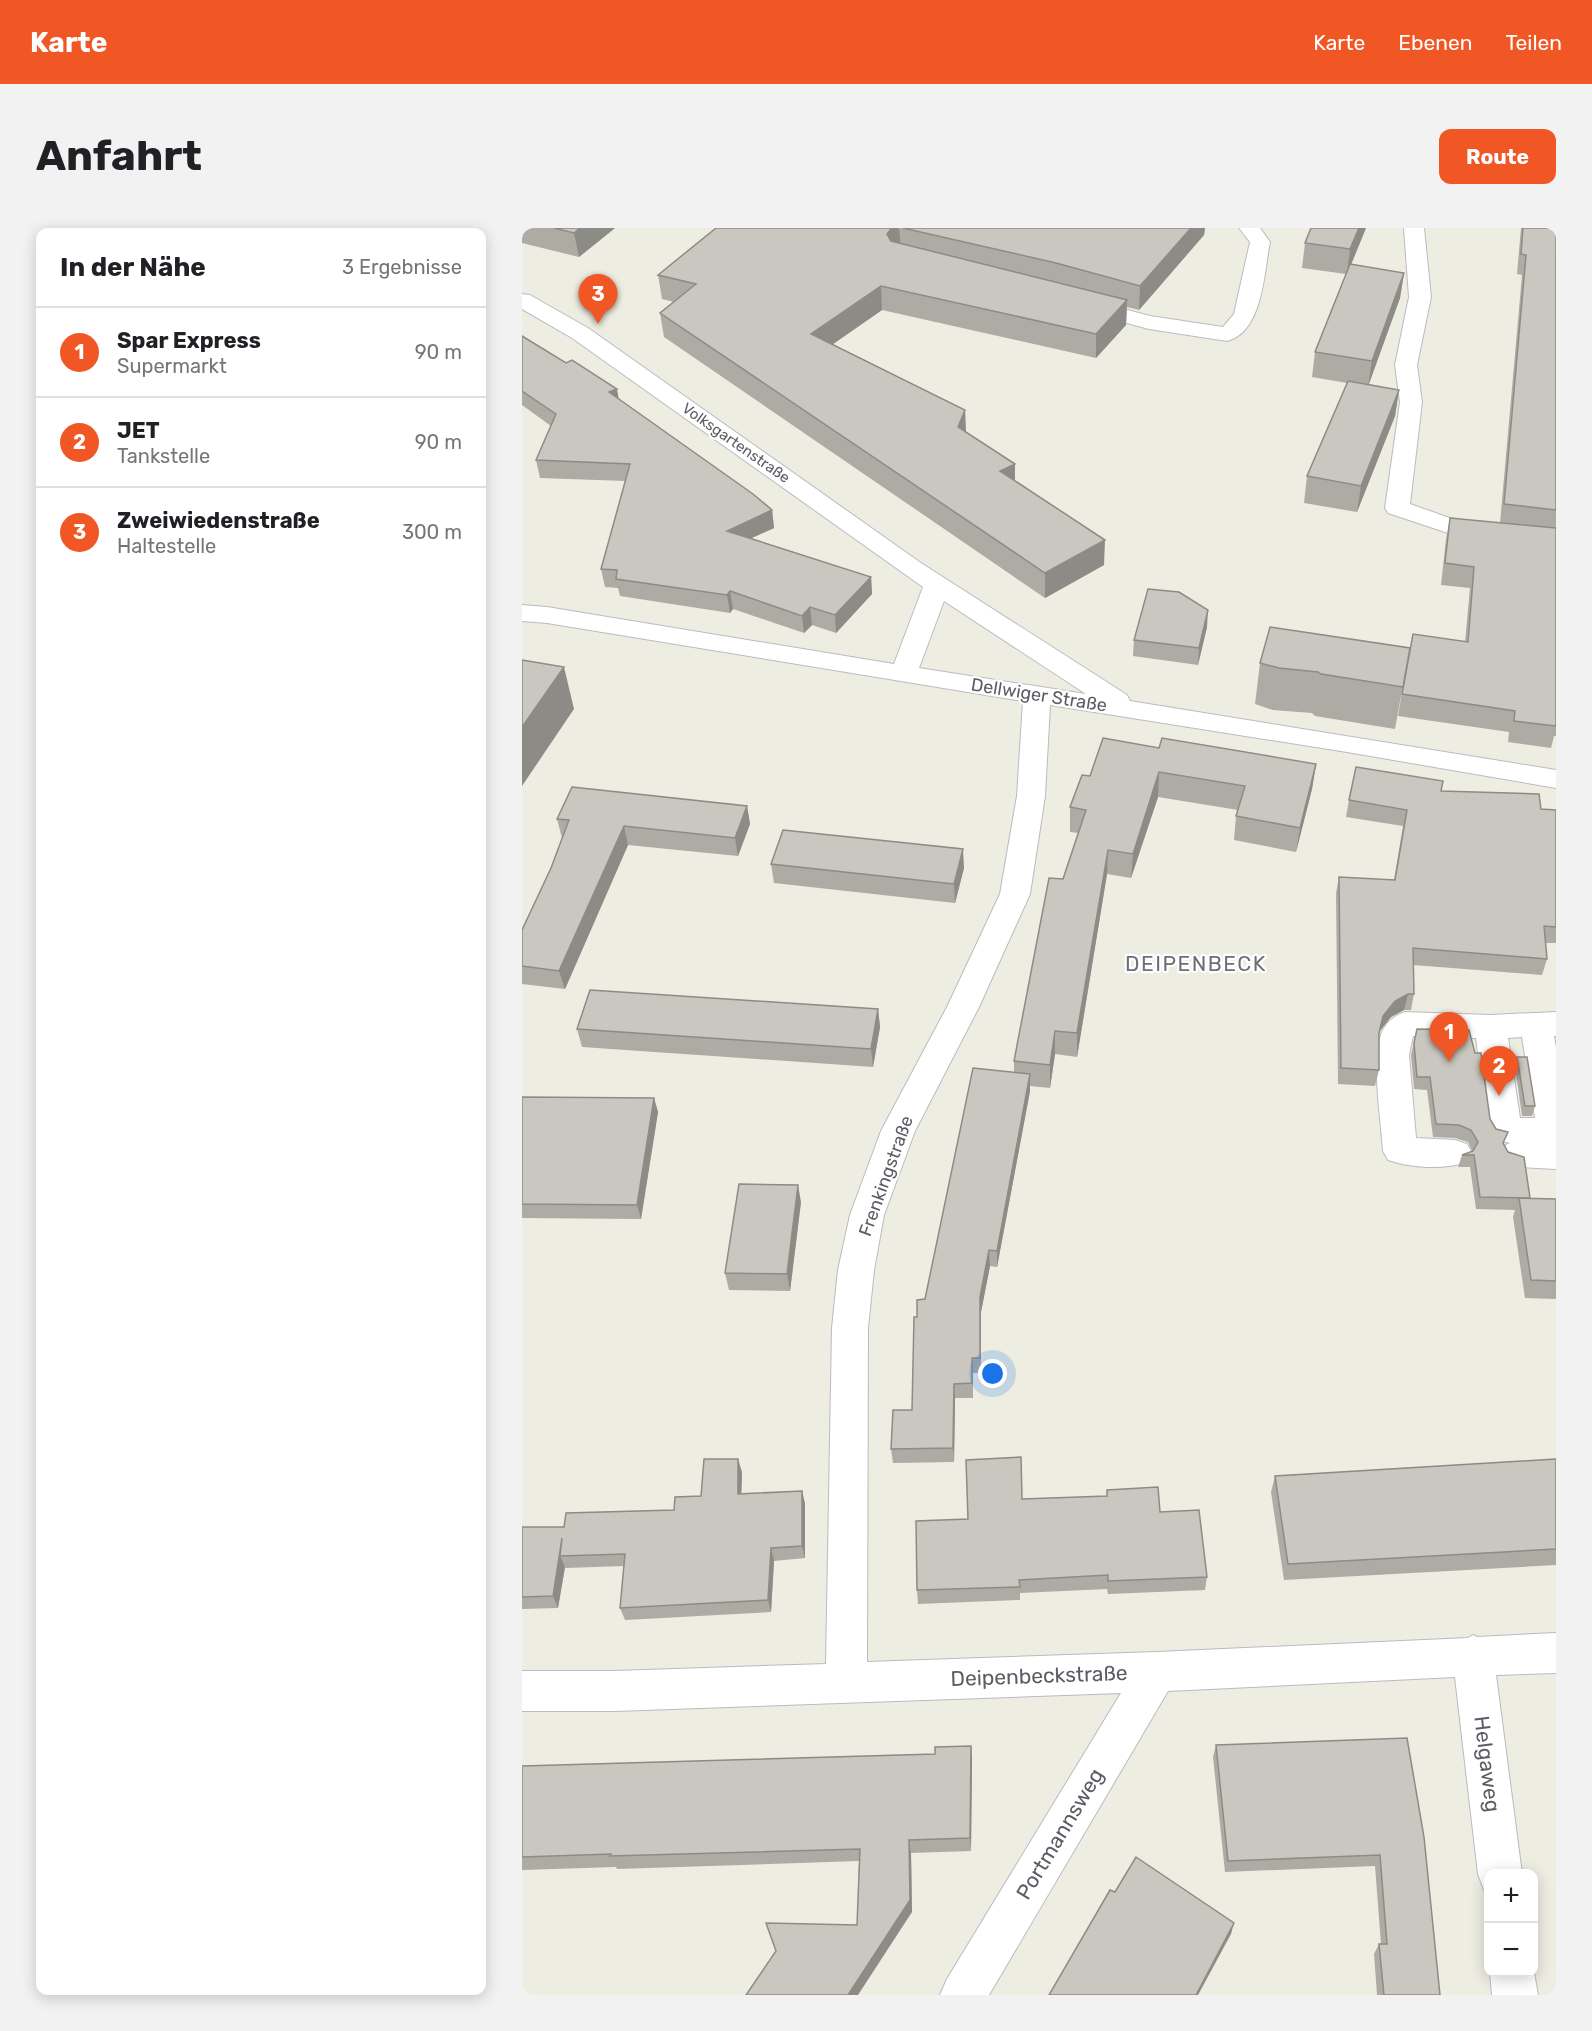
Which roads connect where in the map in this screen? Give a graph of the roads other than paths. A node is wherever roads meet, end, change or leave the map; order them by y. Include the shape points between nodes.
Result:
1 (1249, 228) edge
2 (1414, 228) edge
3 (1058, 297) edge
4 (526, 300) edge
5 (1556, 541) edge
6 (937, 585) junction
7 (525, 618) edge
8 (903, 674) junction
9 (1037, 695) junction
10 (1131, 710) junction
11 (1556, 779) edge
12 (1546, 1025) edge
13 (1490, 1027) junction
14 (1555, 1140) edge
15 (1455, 1153) dead end
16 (1518, 1154) edge
17 (1556, 1653) edge
18 (1473, 1655) junction
19 (1157, 1672) junction
20 (846, 1682) junction
21 (522, 1691) edge
22 (1499, 1869) edge
23 (1513, 1977) edge
24 (963, 1995) edge
25 (1515, 1995) edge

1 - 3 street via 1260,242 1245,314 1227,334 1149,322
2 - 5 street via 1420,297 1406,365 1411,402 1397,508 1460,530
4 - 6 street, Volksgartenstraße via 589,340
6 - 8 street
6 - 10 street, Volksgartenstraße
7 - 8 street, Dellwiger Straße
8 - 9 street, Dellwiger Straße
9 - 10 street, Dellwiger Straße
9 - 20 street, Frenkingstraße via 1031,796 1015,894 963,1007 898,1131 867,1215 856,1270 850,1328
10 - 11 street, Dellwiger Straße
12 - 13 street
12 - 14 street
13 - 14 street via 1505,1130
13 - 15 street via 1405,1024 1396,1036 1393,1055 1400,1151
14 - 16 street
17 - 18 street, Deipenbeckstraße
18 - 19 street, Deipenbeckstraße
18 - 22 street, Helgaweg
19 - 20 street, Deipenbeckstraße
19 - 24 street, Portmannsweg
20 - 21 street, Deipenbeckstraße
23 - 25 street

